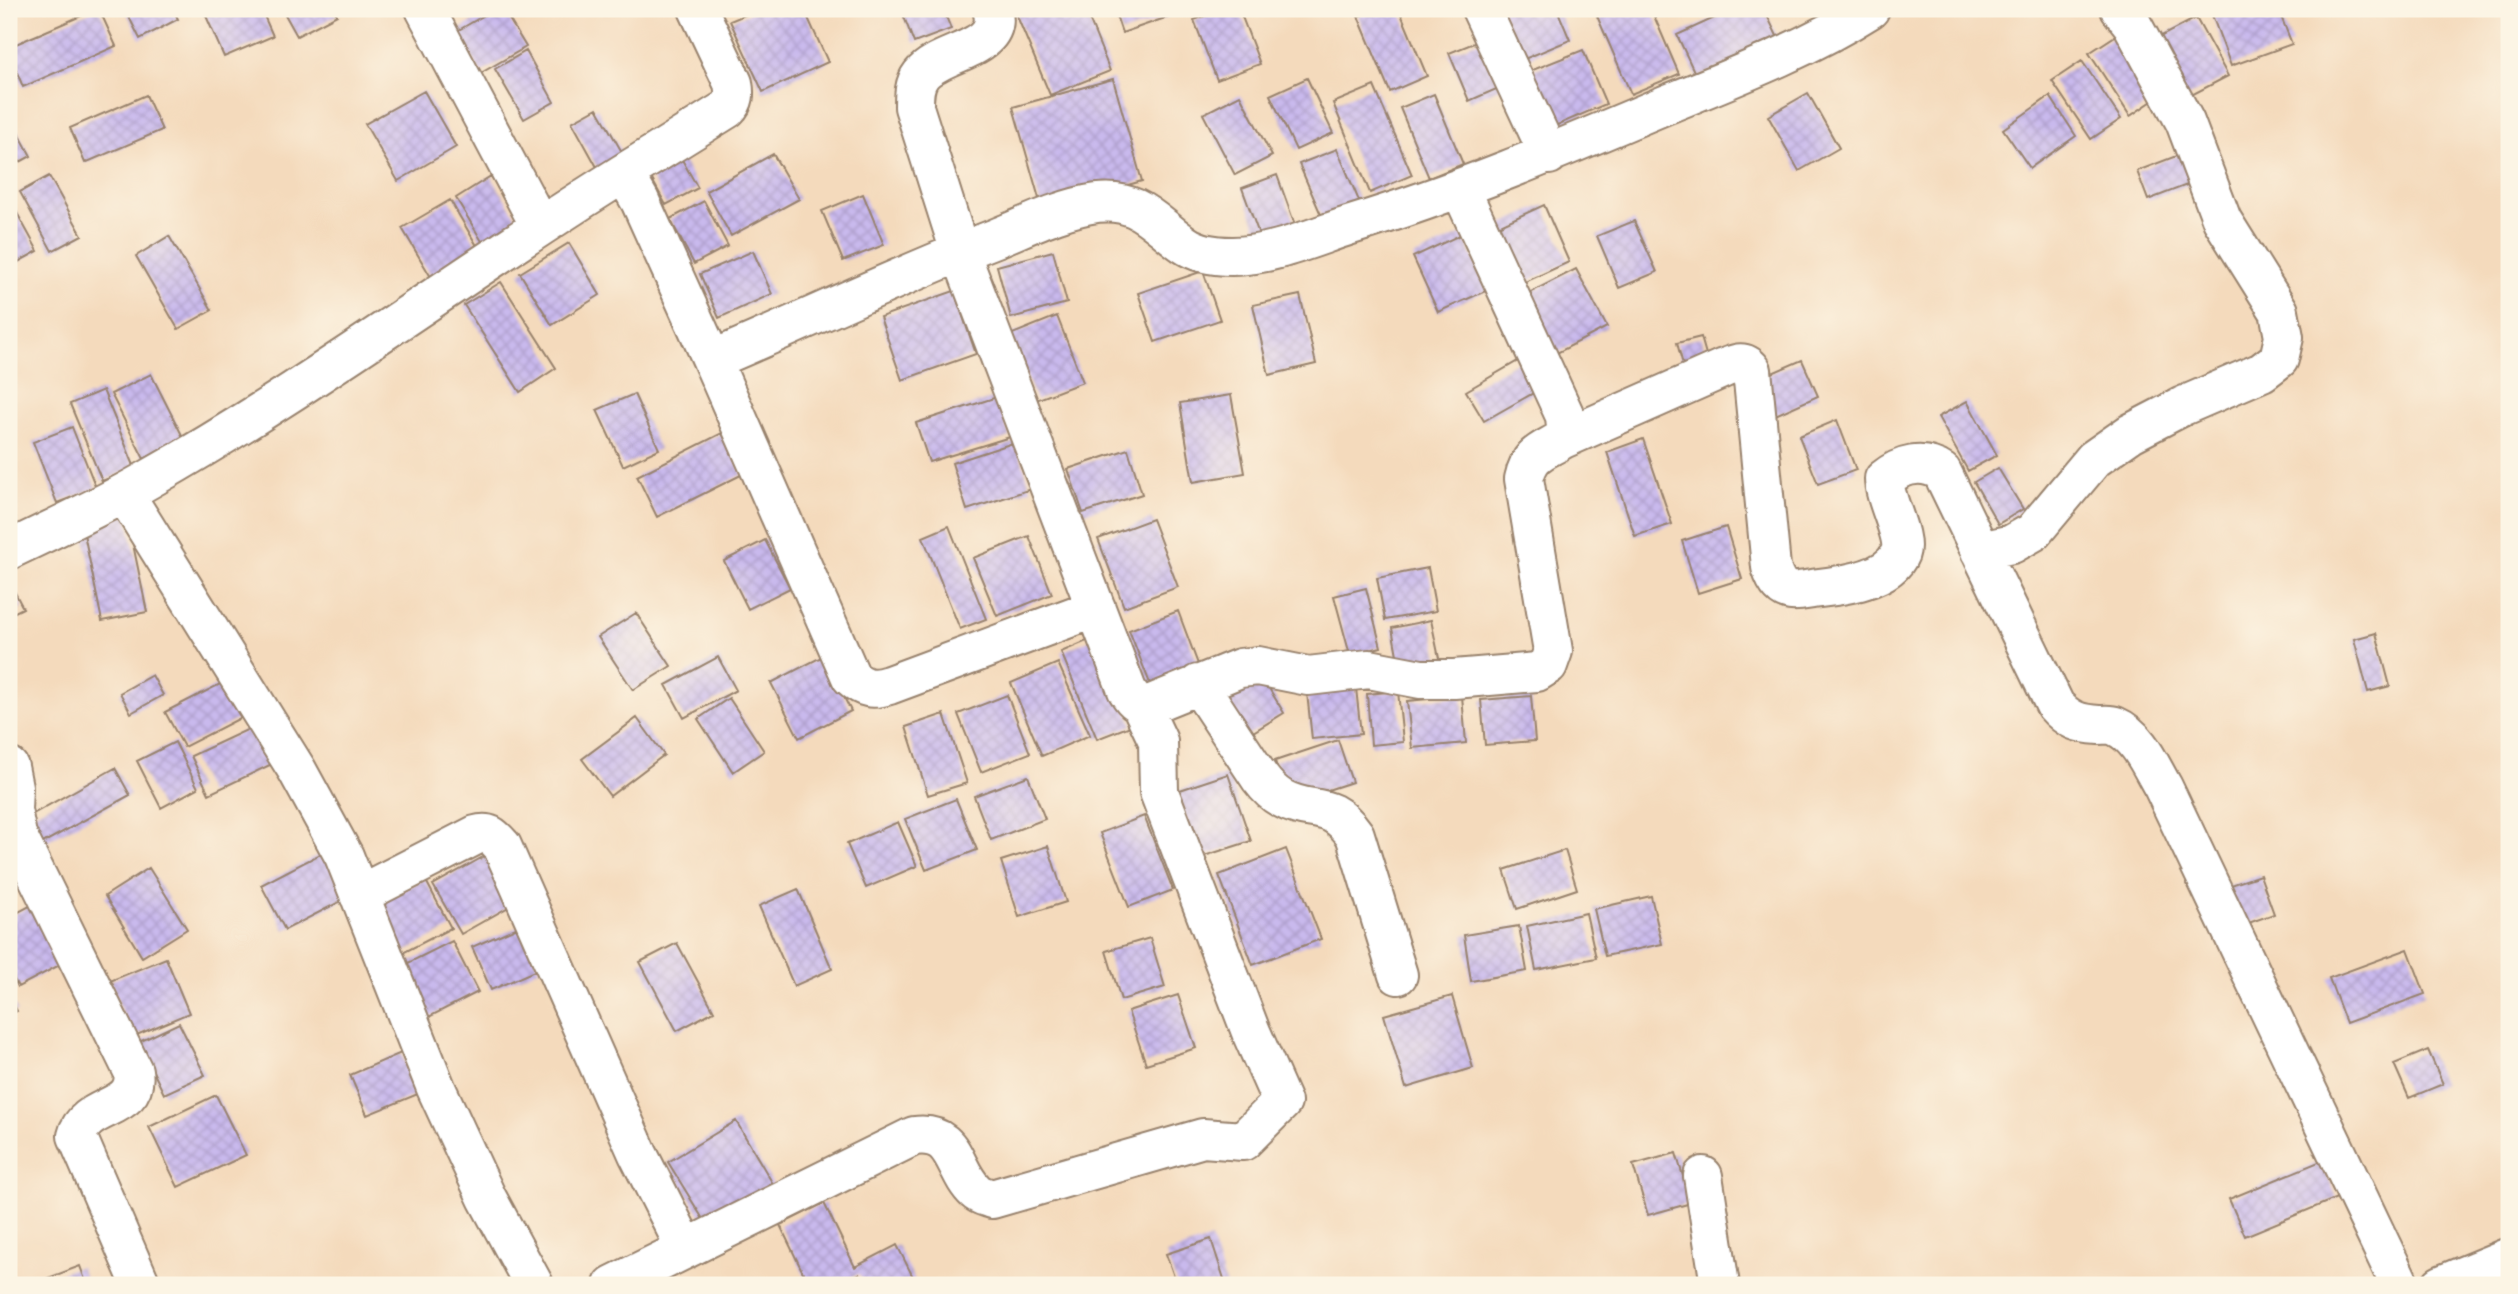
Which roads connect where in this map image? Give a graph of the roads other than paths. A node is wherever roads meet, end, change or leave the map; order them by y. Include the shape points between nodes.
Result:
1 (425, 9) edge
2 (698, 9) edge
3 (992, 9) edge
4 (1481, 9) edge
5 (1870, 9) edge
6 (2120, 9) edge
7 (1549, 155) junction
8 (624, 173) junction
9 (1460, 188) junction
10 (540, 226) junction
11 (960, 252) junction
12 (712, 360) junction
13 (1563, 439) junction
14 (124, 493) junction
15 (9, 550) edge
16 (1980, 551) junction
17 (1096, 608) junction
18 (1198, 684) junction
19 (1141, 705) junction
20 (9, 767) edge
21 (359, 895) junction
22 (1398, 975) dead end
23 (1703, 1176) dead end
24 (686, 1249) junction
25 (2509, 1256) edge
26 (141, 1285) edge
27 (534, 1285) edge
28 (613, 1285) edge
29 (1720, 1285) edge
30 (2400, 1285) edge
31 (2441, 1285) edge

1 - 10 street
2 - 8 street via 733,83 733,103
3 - 11 street via 992,31 932,65 920,75 914,91 914,107
4 - 7 street
5 - 7 street via 1747,71
6 - 16 street via 2185,122 2222,220 2279,312 2284,337 2279,359 2262,372 2131,433 2094,459 2033,532 2012,544
7 - 9 street
8 - 10 street
8 - 12 street
9 - 11 street via 1252,254 1206,254 1186,245 1147,213 1122,203 1069,209
9 - 13 street via 1565,416
10 - 14 street via 298,388
11 - 12 street
11 - 17 street
12 - 17 street via 851,677 860,685 874,689 889,685
13 - 16 street via 1742,362 1752,370 1770,567 1783,588 1791,592 1840,586 1888,567 1899,553 1900,541 1884,479 1917,464 1930,464 1941,472
13 - 18 street via 1538,451 1527,464 1524,479 1553,651 1548,665 1537,673 1454,680 1368,669 1308,676 1258,666
14 - 15 street
14 - 21 street via 297,770 344,856
16 - 30 street via 2055,705 2078,723 2113,725 2126,732 2163,787
17 - 19 street via 1127,691
18 - 19 street
18 - 22 street via 1269,790 1282,799 1332,811 1345,820 1355,835
19 - 24 street via 1158,741 1159,792 1282,1102 1244,1141 1203,1138 992,1199 978,1194 940,1138 914,1136
20 - 26 street via 16,835 133,1071 133,1089 86,1119 77,1136
21 - 24 street via 476,835 493,836 502,846 638,1154
21 - 27 street via 436,1088
23 - 29 street
24 - 28 street
25 - 31 street

